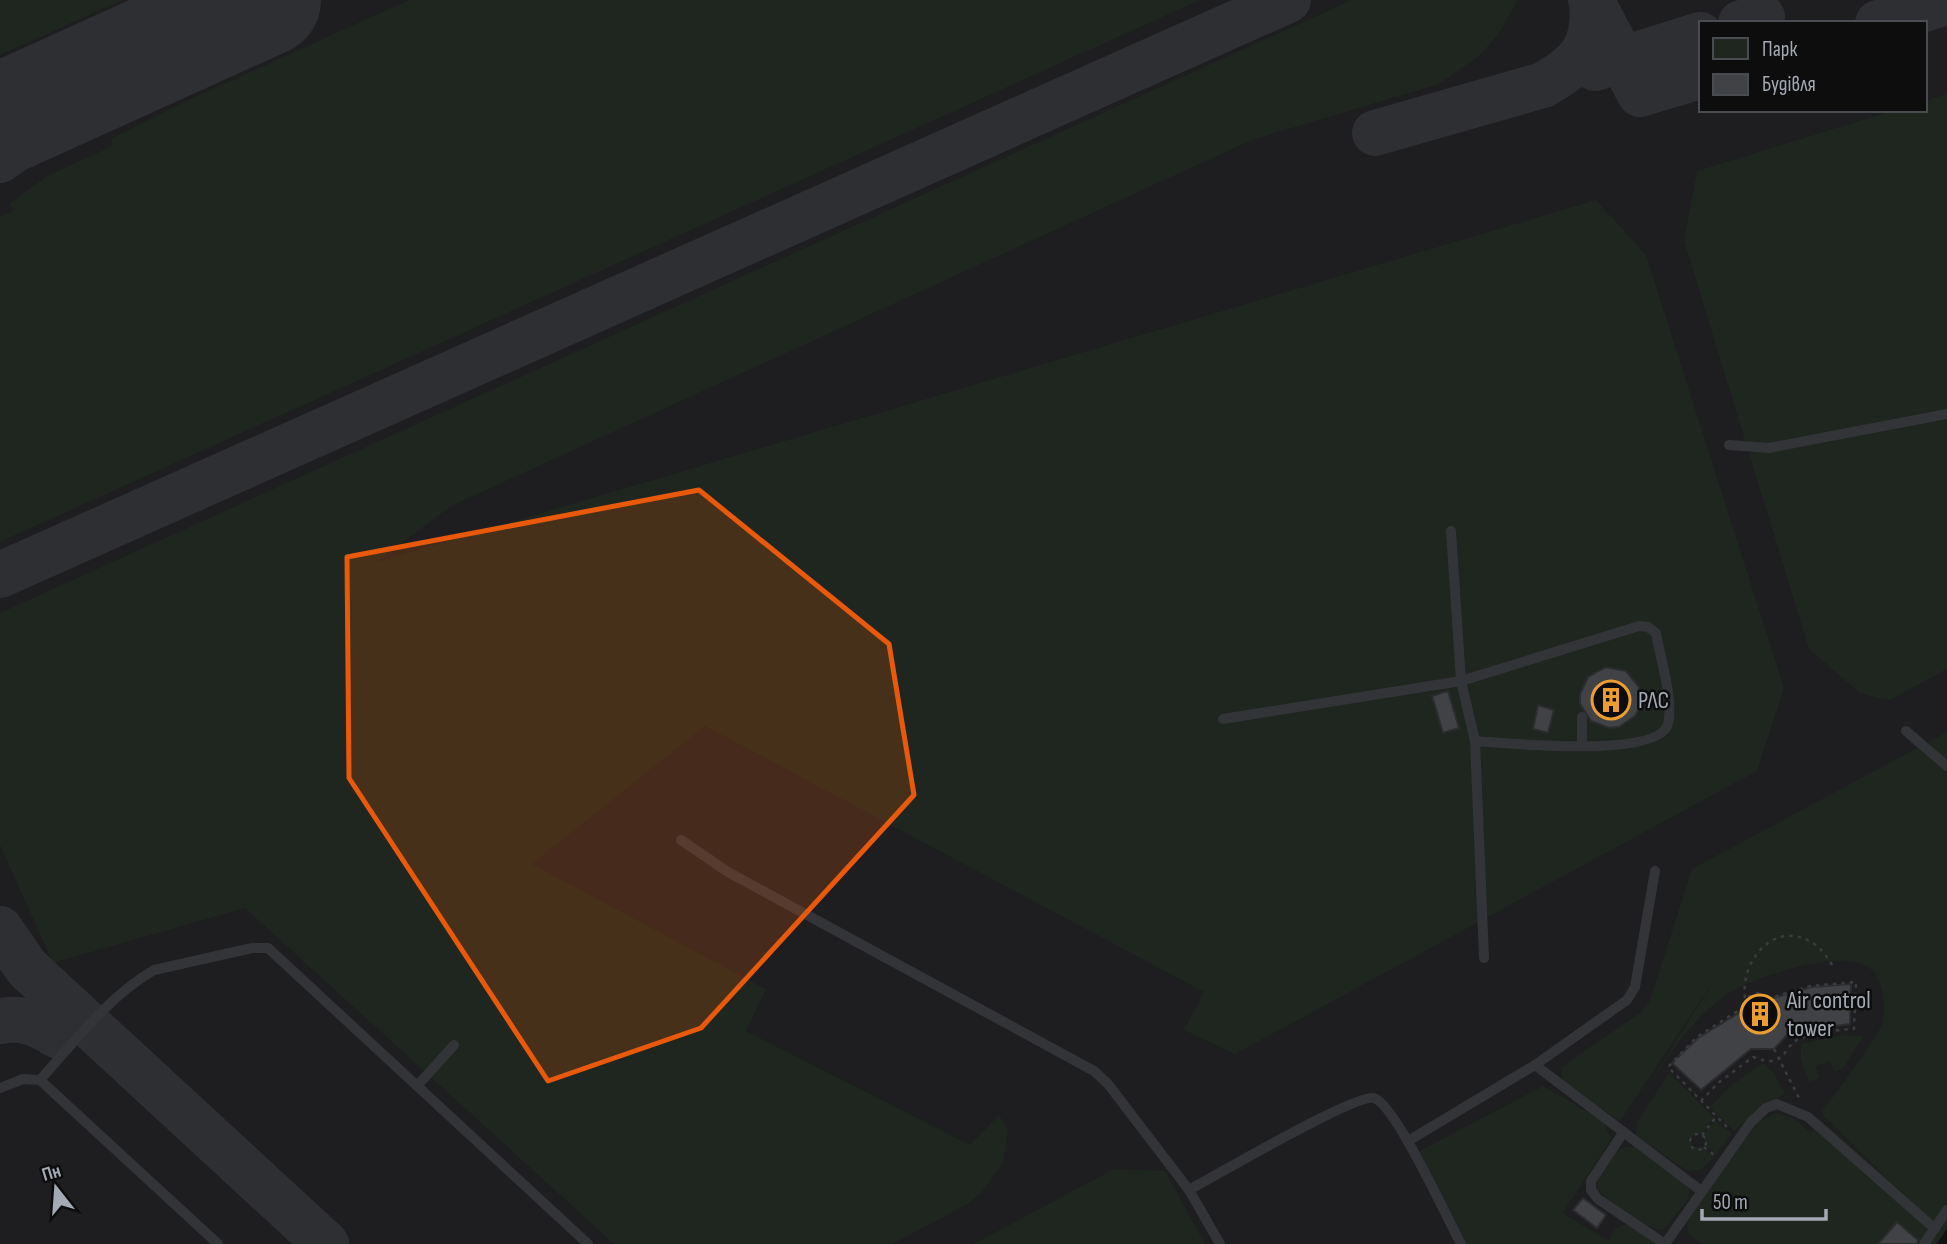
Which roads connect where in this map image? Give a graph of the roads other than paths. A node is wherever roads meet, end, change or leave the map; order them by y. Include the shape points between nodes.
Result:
1 (1947, 414) edge
2 (1728, 445) dead end
3 (1451, 531) dead end
4 (1461, 681) junction
5 (1582, 717) dead end
6 (1223, 719) dead end
7 (1906, 731) dead end
8 (1475, 741) junction
9 (1582, 746) junction
10 (1947, 766) edge
11 (681, 840) dead end
12 (1655, 870) dead end
13 (1484, 958) dead end
14 (454, 1045) dead end
15 (1535, 1065) junction
16 (40, 1080) junction
17 (418, 1085) junction
18 (0, 1088) edge
19 (1623, 1133) junction
20 (1408, 1141) junction
21 (1189, 1190) junction
22 (1700, 1190) junction
23 (1947, 1210) edge
24 (1934, 1229) junction
25 (218, 1244) edge
26 (588, 1244) edge
27 (1220, 1244) edge
28 (1461, 1244) edge
29 (1665, 1244) edge
30 (1924, 1244) edge

1 - 2 lane via 1769,448
3 - 4 lane
4 - 6 lane
4 - 8 lane
4 - 9 lane via 1648,627 1656,633 1670,712 1667,727 1647,741
5 - 9 lane
7 - 10 lane
8 - 9 lane
8 - 13 lane
11 - 21 lane via 728,873 1094,1071
12 - 15 lane via 1635,987 1627,1000
14 - 17 lane
15 - 19 lane
15 - 20 lane
16 - 17 lane via 140,978 154,970 268,948
16 - 18 lane via 23,1079
16 - 25 lane
17 - 26 lane
19 - 22 lane
19 - 29 lane via 1591,1181 1591,1190
20 - 21 lane via 1382,1102 1363,1098
20 - 28 lane
21 - 27 lane
22 - 24 lane via 1758,1115 1777,1104 1808,1117
22 - 29 lane
23 - 24 lane
24 - 30 lane

